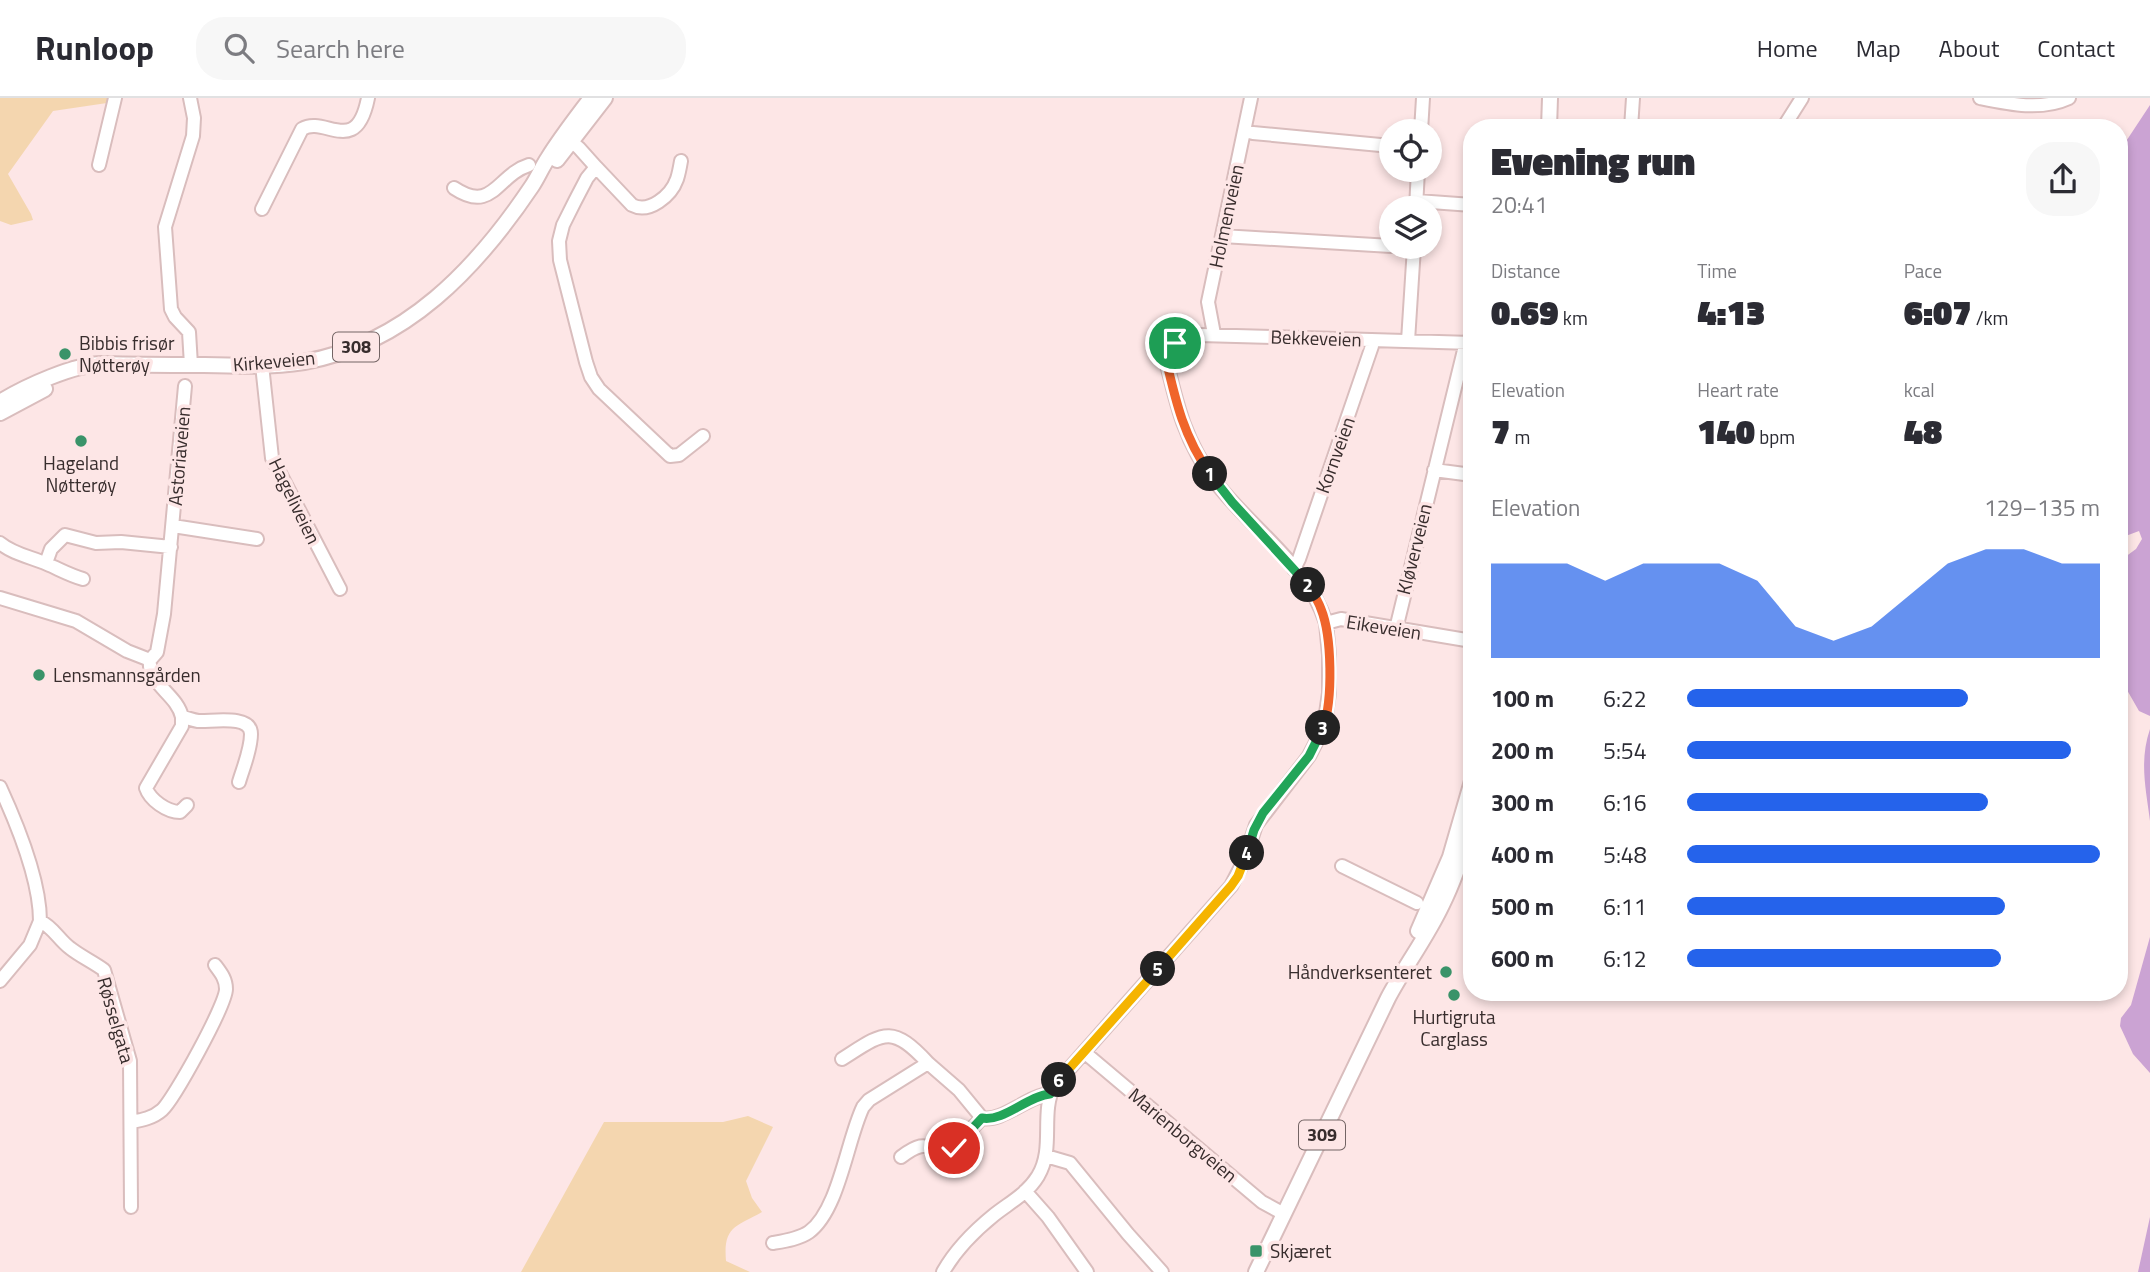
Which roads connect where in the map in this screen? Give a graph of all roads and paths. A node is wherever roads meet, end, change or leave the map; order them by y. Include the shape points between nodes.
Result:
1 (115, 98) edge
2 (190, 98) edge
3 (368, 98) edge
4 (591, 98) edge
5 (605, 98) edge
6 (1251, 98) edge
7 (1423, 98) edge
8 (1550, 98) edge
9 (1633, 98) edge
10 (1802, 98) edge
11 (1980, 98) edge
12 (2069, 98) edge
13 (1422, 119) edge
14 (1549, 119) edge
15 (1632, 119) edge
16 (1789, 119) edge
17 (1245, 131) junction
18 (567, 138) junction
19 (1379, 145) edge
20 (681, 161) dead end
21 (99, 165) dead end
22 (529, 165) dead end
23 (596, 167) junction
24 (454, 188) dead end
25 (1442, 205) edge
26 (1463, 205) edge
27 (262, 209) dead end
28 (1222, 236) junction
29 (1379, 245) edge
30 (1413, 259) edge
31 (1214, 334) junction
32 (1372, 340) junction
33 (1408, 341) junction
34 (1463, 343) edge
35 (1164, 351) joint
36 (191, 365) junction
37 (262, 365) junction
38 (1463, 365) edge
39 (113, 366) junction
40 (185, 386) dead end
41 (0, 402) edge
42 (0, 413) edge
43 (703, 436) dead end
44 (1434, 470) junction
45 (1463, 474) edge
46 (173, 526) junction
47 (257, 539) dead end
48 (0, 543) edge
49 (171, 547) junction
50 (46, 564) junction
51 (1294, 569) junction
52 (83, 579) dead end
53 (340, 589) dead end
54 (0, 598) edge
55 (1326, 623) junction
56 (1396, 629) junction
57 (1463, 640) edge
58 (150, 660) junction
59 (182, 717) junction
60 (239, 782) dead end
61 (0, 787) edge
62 (187, 805) dead end
63 (1463, 814) edge
64 (1463, 852) edge
65 (1342, 866) dead end
66 (1417, 903) dead end
67 (40, 920) junction
68 (215, 965) dead end
69 (1404, 968) junction
70 (0, 981) edge
71 (1084, 1052) junction
72 (842, 1059) dead end
73 (928, 1063) junction
74 (1050, 1094) junction
75 (982, 1118) junction
76 (131, 1122) junction
77 (1046, 1156) junction
78 (901, 1157) dead end
79 (1025, 1191) junction
80 (131, 1207) dead end
81 (1284, 1214) junction
82 (773, 1243) dead end
83 (943, 1272) edge
84 (1087, 1272) edge
85 (1162, 1272) edge
86 (1256, 1272) edge

1 - 21 street
2 - 36 street via 193,136 165,234 171,309 189,332
3 - 27 street via 362,118 349,130 313,125 302,130
4 - 18 main road, Kirkeveien / 308
5 - 18 main road, Kirkeveien / 308
6 - 17 street, Holmenveien
7 - 13 street
8 - 14 main road
9 - 15 street
10 - 16 street
11 - 12 street via 2022,105
17 - 19 street
17 - 28 street, Holmenveien
18 - 23 street
18 - 37 main road, Kirkeveien / 308 via 555,162 471,265 412,318 333,355
20 - 23 street via 671,190 644,209 632,205
22 - 24 street via 482,197
23 - 43 street via 575,201 559,241 591,376 670,456 679,455
25 - 26 street
28 - 29 street
28 - 31 street, Holmenveien via 1208,302
30 - 33 street
31 - 32 street, Bekkeveien
31 - 35 street, Bekkeveien via 1192,336
32 - 33 street, Bekkeveien
32 - 51 street, Kornveien
33 - 34 street, Bekkeveien
35 - 51 street, Eikeveien via 1182,425 1195,452 1232,502
36 - 37 main road, Kirkeveien / 308
36 - 39 main road, Kirkeveien / 308
37 - 53 street, Hageliveien via 272,458
38 - 44 street, Kløverveien
39 - 41 main road, Kirkeveien / 308 via 103,364 46,379
39 - 42 main road, Kirkeveien / 308 via 52,386
40 - 46 street, Astoriaveien
44 - 45 street
44 - 56 street, Kløverveien
46 - 47 street, Astoriaveien
46 - 49 street, Astoriaveien
48 - 50 street
49 - 50 street via 96,543 65,535 51,548
49 - 58 street, Astoriaveien via 160,643
50 - 52 street
51 - 55 street, Eikeveien via 1315,595
54 - 58 street via 76,621
55 - 56 street, Eikeveien via 1341,619
55 - 71 street via 1329,693 1326,720 1315,747 1256,825 1231,886
56 - 57 street, Eikeveien
58 - 59 street via 151,674 177,704
59 - 60 street via 233,721 249,727
59 - 62 street via 182,726 146,788 151,798 172,811 180,812
61 - 67 street via 23,846 40,903
63 - 69 main road, 309 via 1445,872
64 - 69 main road, 309 via 1442,906
65 - 66 street
67 - 70 street via 30,945
67 - 76 street, Røsselgata via 72,950 104,970 130,1061
68 - 76 street via 225,980 225,995 187,1073 165,1107 152,1117
69 - 81 main road, 309
71 - 74 street
71 - 81 street, Marienborgveien via 1262,1202
72 - 73 street via 870,1041 891,1035 911,1044
73 - 75 street
73 - 82 street via 863,1107 828,1207 815,1227 802,1236
74 - 75 street via 997,1117
74 - 77 street
75 - 78 street via 951,1150 927,1145
76 - 80 street, Røsselgata
77 - 79 street
77 - 85 street via 1070,1163
79 - 83 street via 961,1245
79 - 84 street
81 - 86 main road, 309

